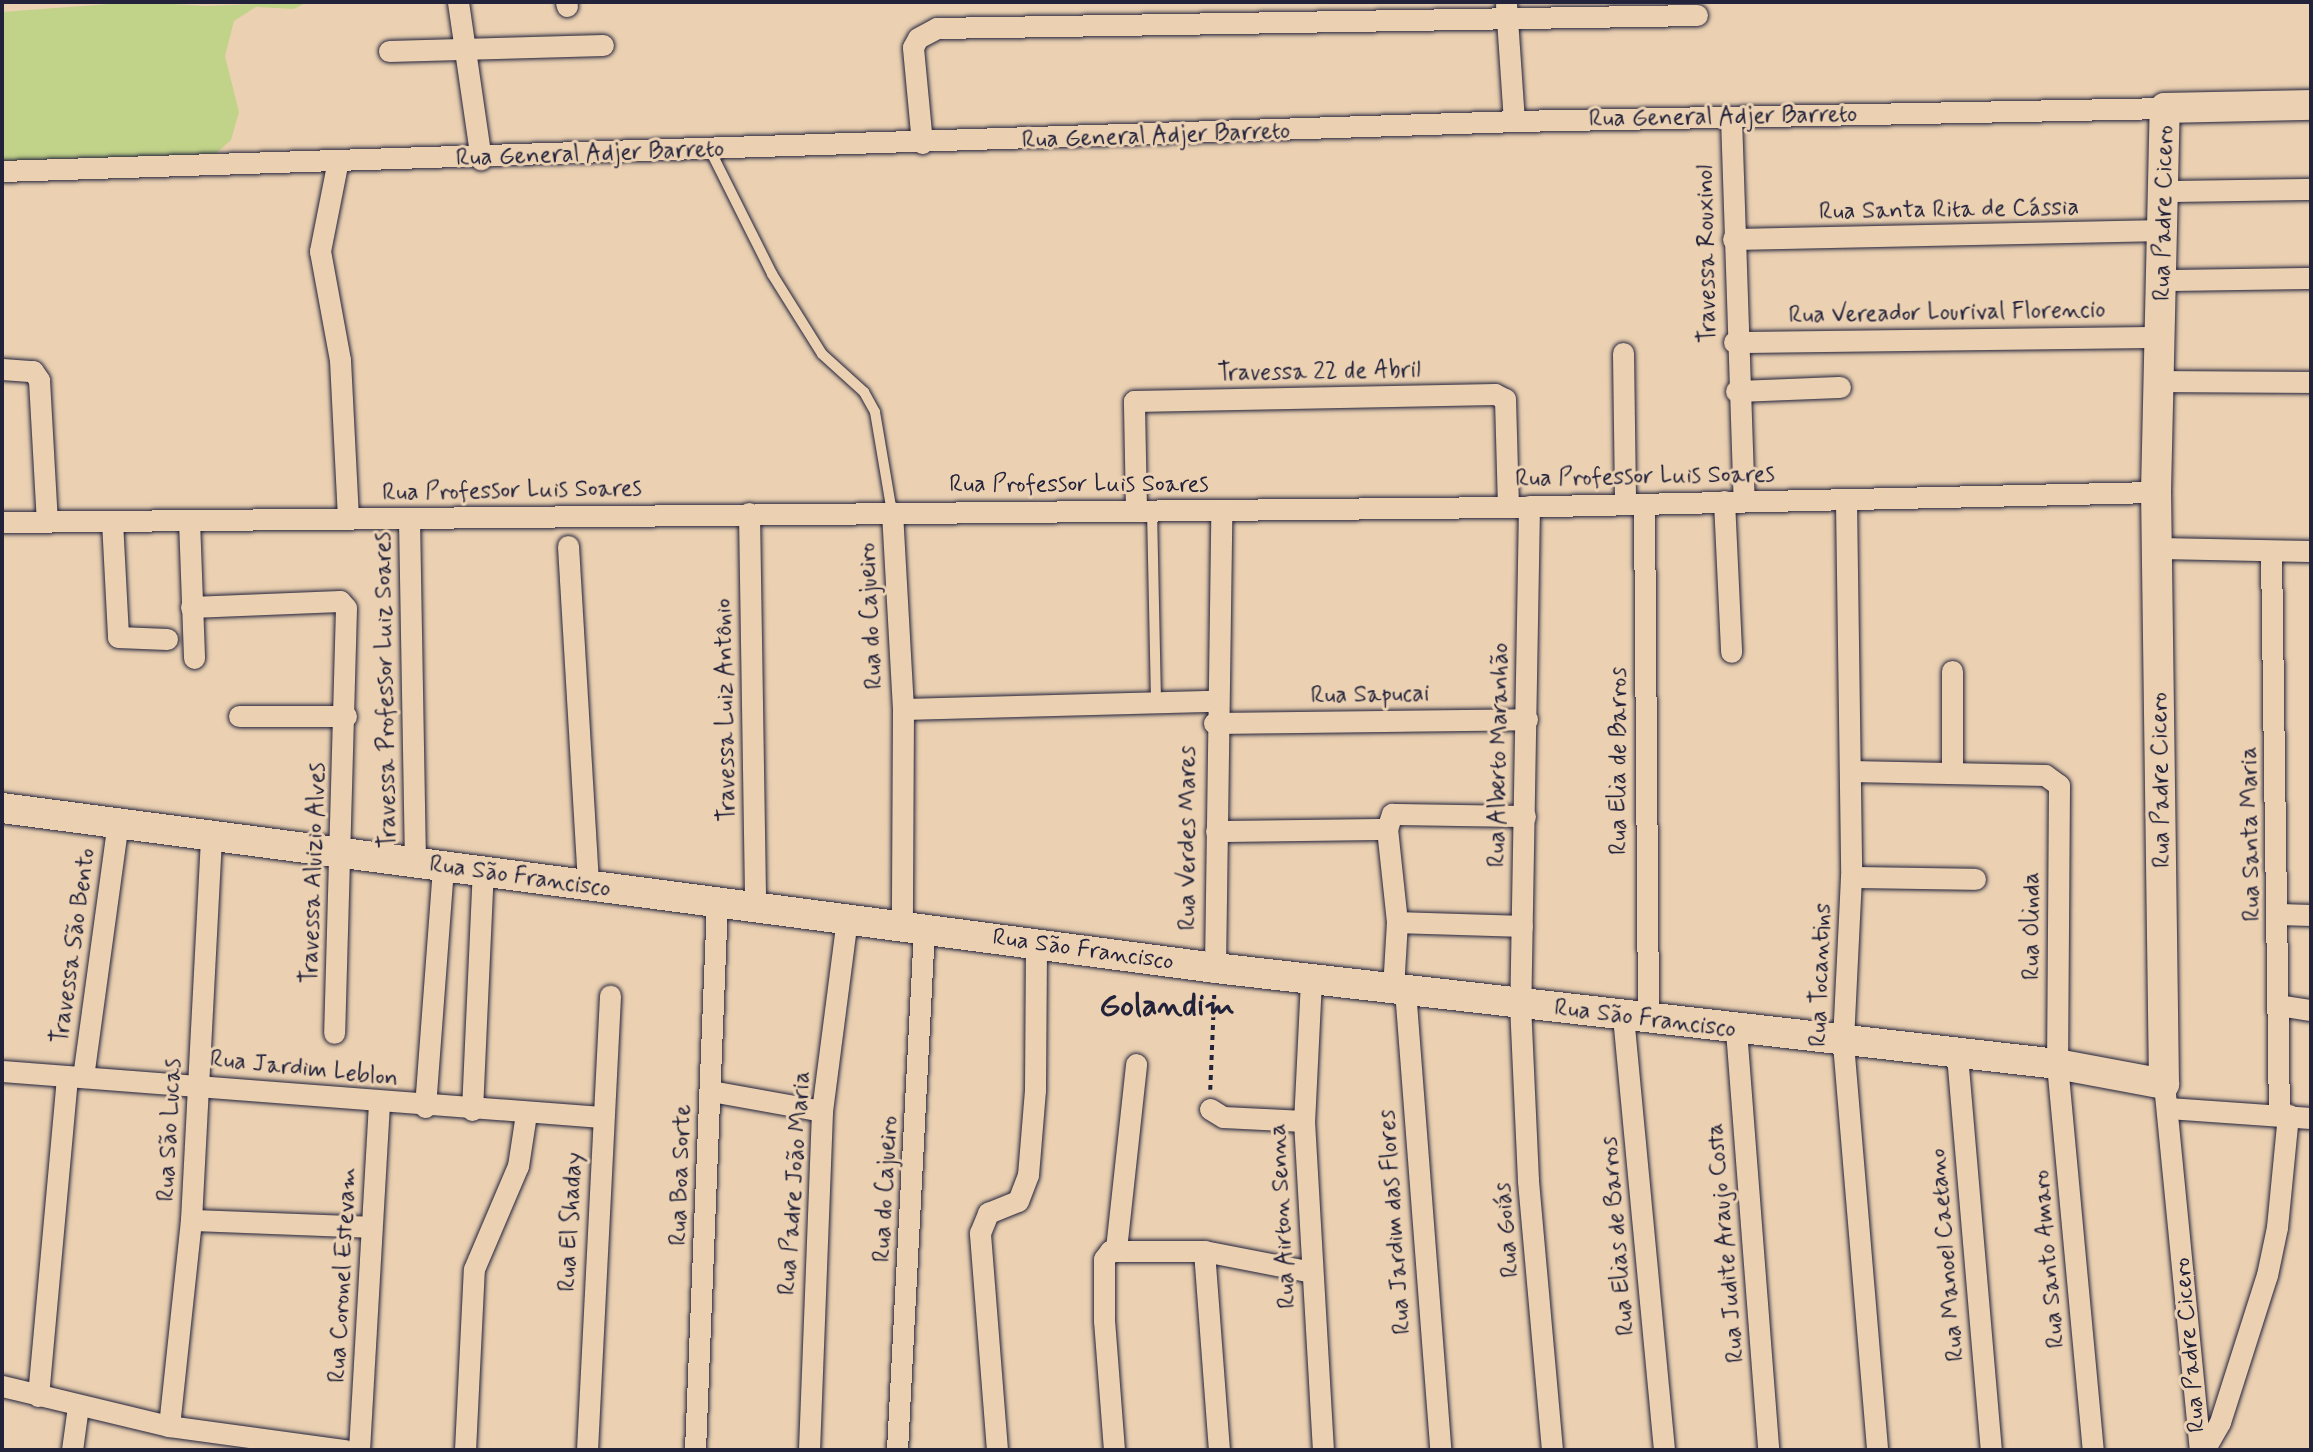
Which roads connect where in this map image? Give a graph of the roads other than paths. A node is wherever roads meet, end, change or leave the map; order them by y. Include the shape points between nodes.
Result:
1 (458, 2) edge
2 (1506, 8) edge
3 (1697, 15) dead end
4 (603, 45) dead end
5 (468, 47) junction
6 (389, 51) dead end
7 (2311, 105) edge
8 (2165, 107) junction
9 (1731, 117) junction
10 (1514, 121) junction
11 (922, 144) junction
12 (710, 150) junction
13 (481, 159) junction
14 (338, 160) junction
15 (2, 171) edge
16 (2311, 189) edge
17 (2167, 191) junction
18 (2165, 230) junction
19 (1733, 239) junction
20 (2311, 278) edge
21 (2165, 280) junction
22 (2160, 337) junction
23 (1734, 342) junction
24 (1623, 353) dead end
25 (2, 369) edge
26 (2161, 381) junction
27 (2311, 382) edge
28 (1840, 387) dead end
29 (1736, 391) junction
30 (2156, 492) junction
31 (1734, 501) junction
32 (1846, 501) junction
33 (1635, 504) junction
34 (1518, 506) junction
35 (1144, 510) junction
36 (1221, 510) junction
37 (892, 512) junction
38 (749, 513) junction
39 (409, 518) junction
40 (348, 519) junction
41 (111, 520) junction
42 (189, 520) junction
43 (2, 522) edge
44 (47, 522) junction
45 (568, 545) dead end
46 (2157, 548) junction
47 (2311, 551) edge
48 (2271, 552) junction
49 (191, 607) junction
50 (167, 639) dead end
51 (1731, 652) dead end
52 (194, 658) dead end
53 (1952, 671) dead end
54 (1156, 701) junction
55 (1215, 701) junction
56 (903, 709) junction
57 (239, 716) dead end
58 (346, 716) junction
59 (1527, 719) junction
60 (1214, 723) junction
61 (1850, 771) junction
62 (1951, 772) junction
63 (2, 808) edge
64 (1525, 816) junction
65 (118, 822) junction
66 (1387, 830) junction
67 (1216, 831) junction
68 (211, 836) junction
69 (343, 850) junction
70 (429, 864) junction
71 (483, 872) junction
72 (1851, 877) junction
73 (1975, 879) dead end
74 (588, 887) junction
75 (717, 902) junction
76 (755, 907) junction
77 (2279, 914) junction
78 (2311, 915) edge
79 (847, 919) junction
80 (1397, 922) junction
81 (1522, 926) junction
82 (913, 928) junction
83 (1036, 944) junction
84 (1215, 968) junction
85 (1311, 980) junction
86 (1399, 990) junction
87 (610, 996) dead end
88 (1520, 1004) junction
89 (2278, 1005) junction
90 (2311, 1010) edge
91 (1635, 1017) junction
92 (1736, 1030) junction
93 (334, 1033) dead end
94 (1843, 1043) junction
95 (1957, 1055) junction
96 (1136, 1064) dead end
97 (2057, 1064) junction
98 (2, 1071) edge
99 (75, 1076) junction
100 (200, 1084) junction
101 (711, 1091) junction
102 (2166, 1096) junction
103 (379, 1102) junction
104 (425, 1107) junction
105 (1210, 1109) road end
106 (471, 1110) junction
107 (822, 1111) junction
108 (526, 1114) junction
109 (2283, 1115) junction
110 (601, 1117) junction
111 (2311, 1118) edge
112 (1304, 1121) junction
113 (191, 1220) junction
114 (371, 1227) junction
115 (1116, 1249) junction
116 (1204, 1251) junction
117 (1312, 1272) junction
118 (2, 1386) edge
119 (37, 1396) junction
120 (78, 1406) junction
121 (169, 1426) junction
122 (204, 1441) edge
123 (72, 1450) edge
124 (334, 1450) edge
125 (359, 1450) edge
126 (465, 1450) edge
127 (586, 1450) edge
128 (695, 1450) edge
129 (808, 1450) edge
130 (897, 1450) edge
131 (997, 1450) edge
132 (1114, 1450) edge
133 (1219, 1450) edge
134 (1323, 1450) edge
135 (1440, 1450) edge
136 (1552, 1450) edge
137 (1664, 1450) edge
138 (1768, 1450) edge
139 (1877, 1450) edge
140 (1991, 1450) edge
141 (2093, 1450) edge
142 (2202, 1450) edge

1 - 5 street
2 - 3 street
2 - 10 street
2 - 11 street via 937,28 918,38 913,47
4 - 5 street
5 - 6 street
5 - 13 street
7 - 8 street, Rua General Adjer Barreto
8 - 9 street, Rua General Adjer Barreto
8 - 17 street, Rua Padre Cicero
9 - 10 street, Rua General Adjer Barreto
9 - 19 street, Travessa Rouxinol
10 - 11 street, Rua General Adjer Barreto
11 - 12 street, Rua General Adjer Barreto
12 - 13 street, Rua General Adjer Barreto
12 - 37 lane via 772,274 822,354 863,392 875,412
13 - 14 street, Rua General Adjer Barreto
14 - 15 street, Rua General Adjer Barreto
14 - 40 street via 320,251 340,360
16 - 17 street
17 - 18 street, Rua Padre Cicero
18 - 19 street, Rua Santa Rita de Cássia
18 - 21 street, Rua Padre Cicero
19 - 23 street, Travessa Rouxinol
20 - 21 street
21 - 22 street, Rua Padre Cicero
22 - 23 street, Rua Vereador Lourival Florencio
22 - 26 street, Rua Padre Cicero
23 - 29 street, Travessa Rouxinol
24 - 33 street, Rua Elia de Barros
25 - 44 street via 33,371 39,380
26 - 27 street
26 - 30 street, Rua Padre Cicero
28 - 29 street
29 - 31 street, Travessa Rouxinol
30 - 32 street, Rua Professor Luis Soares
30 - 46 street, Rua Padre Cicero
31 - 32 street, Rua Professor Luis Soares
31 - 33 street, Rua Professor Luis Soares
31 - 51 street, Travessa Rouxinol
32 - 61 street, Rua Tocantins
33 - 34 street, Rua Professor Luis Soares
33 - 91 street, Rua Elia de Barros
34 - 35 street, Travessa 22 de Abril via 1505,399 1495,394 1134,401
34 - 36 street, Rua Professor Luis Soares
34 - 59 street, Rua Alberto Maranhão
35 - 36 street, Rua Professor Luis Soares
35 - 37 street, Rua Professor Luis Soares
35 - 54 lane
36 - 55 street, Rua Verdes Mares
37 - 38 street, Rua Professor Luis Soares
37 - 56 street, Rua do Cajueiro
38 - 39 street, Rua Professor Luis Soares
38 - 76 street, Travessa Luiz Antônio
39 - 40 street, Rua Professor Luis Soares
39 - 70 street, Travessa Professor Luiz Soares
40 - 42 street, Rua Professor Luis Soares
41 - 42 street, Rua Professor Luis Soares
41 - 44 street, Rua Professor Luis Soares
41 - 50 street via 118,637
42 - 49 street
43 - 44 street, Rua Professor Luis Soares
45 - 74 street
46 - 48 street
46 - 102 street, Rua Padre Cicero
47 - 48 street
48 - 77 street, Rua Santa Maria
49 - 52 street
49 - 58 street, Travessa Aluizio Alves via 344,603
53 - 62 street
54 - 55 street
54 - 56 street
55 - 60 street, Rua Verdes Mares
56 - 82 street, Rua do Cajueiro
57 - 58 street
58 - 69 street, Travessa Aluizio Alves
59 - 60 street, Rua Sapucai
59 - 64 street, Rua Alberto Maranhão
60 - 67 street, Rua Verdes Mares
61 - 62 street
61 - 72 street, Rua Tocantins
62 - 97 street, Rua Olinda via 2045,775 2059,788
63 - 65 street, Rua São Francisco
64 - 66 street via 1407,812 1392,814
64 - 81 street, Rua Alberto Maranhão
65 - 68 street, Rua São Francisco
65 - 99 street, Travessa São Bento
66 - 67 street
66 - 80 street, Rua Jardim das Flores
67 - 84 street, Rua Verdes Mares
68 - 69 street, Rua São Francisco
68 - 100 street, Rua São Lucas
69 - 70 street, Rua São Francisco
69 - 93 street, Travessa Aluizio Alves
70 - 71 street, Rua São Francisco
70 - 104 street, Travessa Professor Luiz Soares
71 - 74 street, Rua São Francisco
71 - 106 street
72 - 73 street
72 - 94 street, Rua Tocantins
74 - 75 street, Rua São Francisco
75 - 76 street, Rua São Francisco
75 - 101 street, Rua Boa Sorte
76 - 79 street, Rua São Francisco
77 - 78 street
77 - 89 street, Rua Santa Maria
79 - 82 street, Rua São Francisco
79 - 107 street, Rua Padre João Maria
80 - 81 street
80 - 86 street, Rua Jardim das Flores
81 - 88 street, Rua Alberto Maranhão
82 - 83 street, Rua São Francisco
82 - 130 street, Rua do Cajueiro via 914,1206
83 - 84 street, Rua São Francisco
83 - 131 street via 1035,1090 1028,1175 1018,1201 988,1213 980,1233
84 - 85 street, Rua São Francisco
85 - 86 street, Rua São Francisco
85 - 112 street, Rua Airton Senna
86 - 88 street, Rua São Francisco
86 - 135 street, Rua Jardim das Flores
87 - 110 street, Rua El Shaday
88 - 91 street, Rua São Francisco
88 - 136 street, Rua Goiás via 1528,1181
89 - 90 street
89 - 109 street, Rua Santa Maria
91 - 92 street, Rua São Francisco
91 - 137 street, Rua Elias de Barros
92 - 94 street, Rua São Francisco
92 - 138 street, Rua Judite Araujo Costa
94 - 95 street, Rua São Francisco
94 - 139 street, Rua Tocantins
95 - 97 street, Rua São Francisco
95 - 140 street, Rua Manoel Caetano
96 - 115 street
97 - 102 street, Rua São Francisco
97 - 141 street, Rua Santo Amaro
98 - 99 street, Rua Jardim Leblon
99 - 100 street, Rua Jardim Leblon
99 - 119 street, Travessa São Bento
100 - 103 street, Rua Jardim Leblon
100 - 113 street, Rua São Lucas
101 - 107 street
101 - 128 street, Rua Boa Sorte
102 - 109 street, Rua São Francisco
102 - 142 street, Rua Padre Cicero
103 - 104 street, Rua Jardim Leblon
103 - 114 street, Rua Coronel Estevam
104 - 106 street, Rua Jardim Leblon
105 - 112 street via 1223,1117
106 - 108 street, Rua Jardim Leblon
107 - 129 street, Rua Padre João Maria
108 - 110 street, Rua Jardim Leblon
108 - 126 street via 518,1166 474,1269
109 - 111 street, Rua São Francisco
109 - 142 street, Rua Santa Maria via 2277,1227 2267,1275 2220,1422
110 - 127 street, Rua El Shaday
112 - 117 street, Rua Airton Senna
113 - 114 street
113 - 121 street, Rua São Lucas
114 - 125 street, Rua Coronel Estevam
115 - 116 street
115 - 132 street via 1104,1258
116 - 117 street
116 - 133 street
117 - 134 street, Rua Airton Senna
118 - 119 street
119 - 120 street
120 - 121 street
120 - 123 street
121 - 122 street
122 - 124 street

